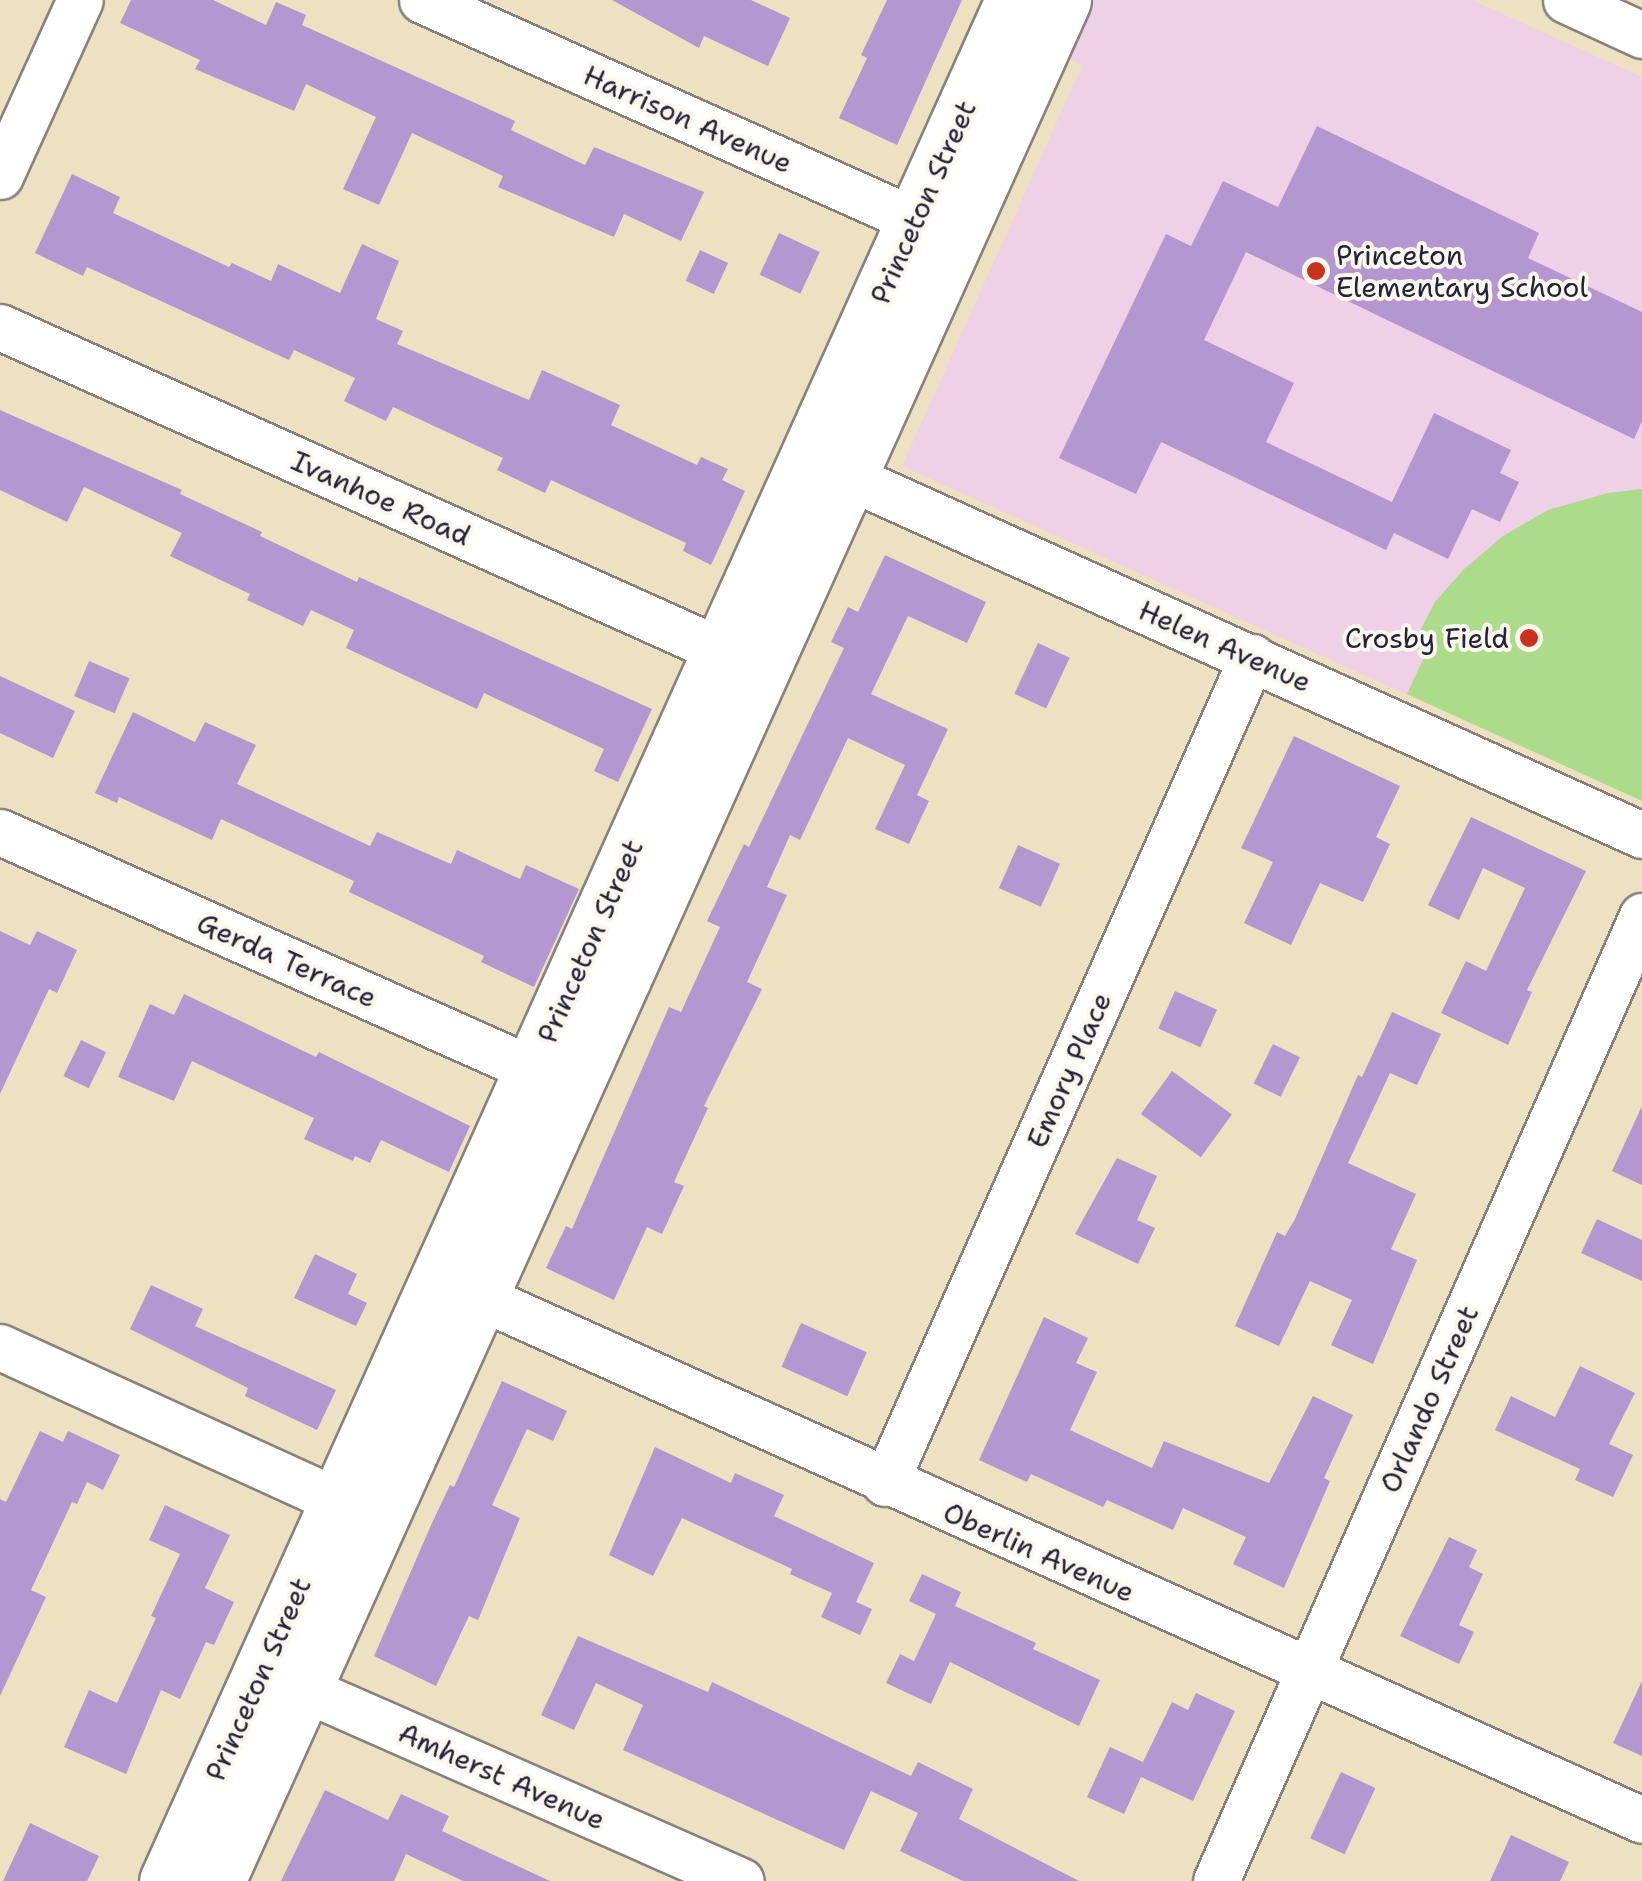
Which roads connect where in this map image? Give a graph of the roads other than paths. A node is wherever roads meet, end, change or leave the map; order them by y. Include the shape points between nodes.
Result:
1 (80, 0) edge
2 (422, 0) edge
3 (1013, 0) edge
4 (1062, 0) edge
5 (1566, 0) edge
6 (1642, 35) edge
7 (0, 176) edge
8 (935, 229) junction
9 (0, 326) edge
10 (828, 468) junction
11 (1252, 657) junction
12 (741, 660) junction
13 (0, 832) edge
14 (1642, 835) edge
15 (1642, 916) edge
16 (553, 1078) junction
17 (459, 1288) junction
18 (0, 1347) edge
19 (885, 1483) junction
20 (359, 1510) junction
21 (1308, 1672) junction
22 (283, 1680) junction
23 (1642, 1820) edge
24 (167, 1881) edge
25 (217, 1881) edge
26 (741, 1881) edge
27 (1216, 1881) edge

1 - 7 street
2 - 8 street, Harrison Avenue
3 - 8 main road, Princeton Street
4 - 8 main road, Princeton Street
5 - 6 street
8 - 10 main road, Princeton Street
9 - 12 street, Ivanhoe Road
10 - 11 street, Helen Avenue
10 - 12 main road, Princeton Street
11 - 14 street, Helen Avenue
11 - 19 street, Emory Place
12 - 16 main road, Princeton Street
13 - 16 street, Gerda Terrace
15 - 21 street, Orlando Street
16 - 17 main road, Princeton Street
17 - 19 street, Oberlin Avenue
17 - 20 main road, Princeton Street
18 - 20 street
19 - 21 street, Oberlin Avenue
20 - 22 main road, Princeton Street
21 - 23 street, Oberlin Avenue
21 - 27 street, Orlando Street
22 - 24 main road, Princeton Street
22 - 25 main road, Princeton Street
22 - 26 street, Amherst Avenue

